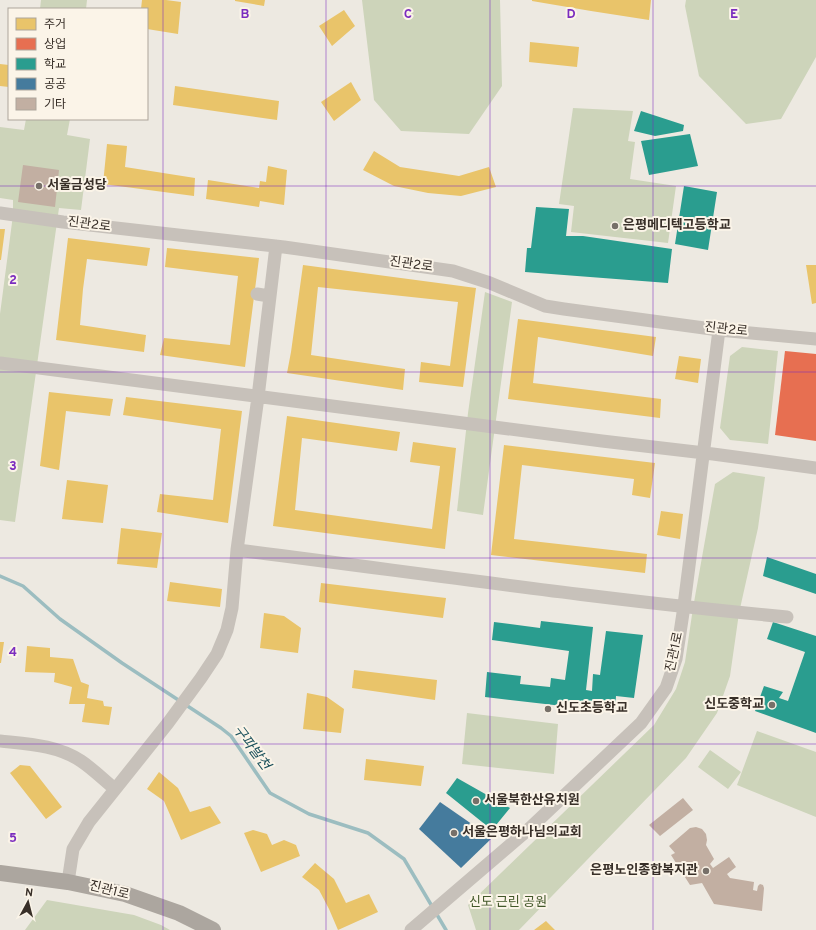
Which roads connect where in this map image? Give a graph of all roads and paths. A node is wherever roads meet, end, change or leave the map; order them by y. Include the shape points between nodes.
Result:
1 (0, 213) edge
2 (276, 246) junction
3 (719, 330) junction
4 (816, 339) edge
5 (0, 363) edge
6 (258, 397) junction
7 (704, 452) junction
8 (816, 468) edge
9 (237, 550) junction
10 (684, 607) junction
11 (787, 617) dead end
12 (0, 741) edge
13 (115, 789) junction
14 (0, 873) edge
15 (68, 882) junction
16 (412, 929) edge
17 (212, 930) edge

1 - 2 street, 진관2로
2 - 3 street, 진관2로 via 453,271 545,306
2 - 6 street via 263,295
3 - 4 street, 진관2로
3 - 7 street, 진관1로
5 - 6 street
6 - 7 street
6 - 9 street
7 - 8 street
7 - 10 street, 진관1로
9 - 10 street
9 - 13 street via 232,608 227,630 217,654 168,723
10 - 11 street
10 - 16 street, 진관1로 via 676,659 666,688 641,723 530,828
12 - 13 street via 39,745 58,750 81,761
13 - 15 street via 89,822 73,849
14 - 15 main road, 진관1로
15 - 17 main road, 진관1로 via 125,894 179,913

